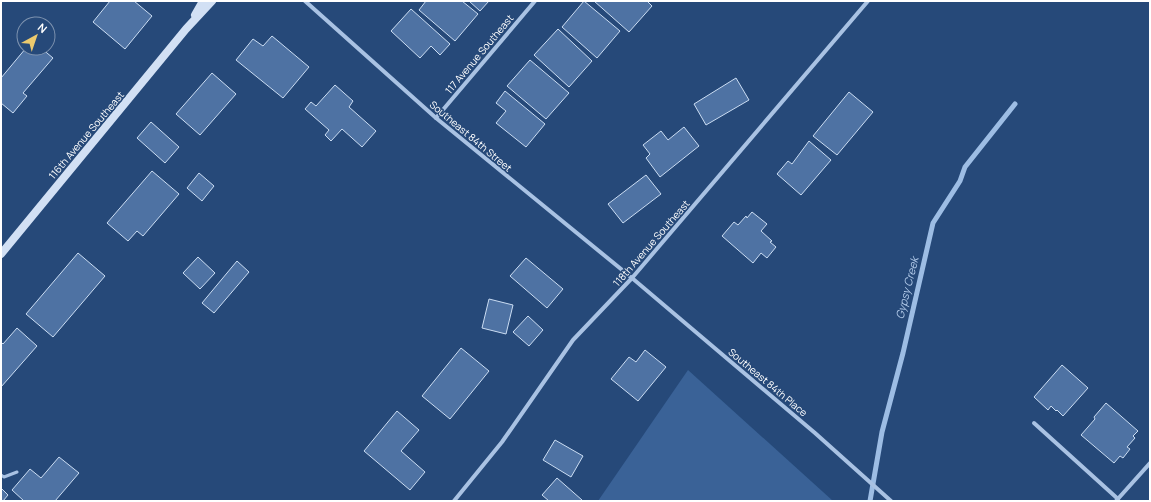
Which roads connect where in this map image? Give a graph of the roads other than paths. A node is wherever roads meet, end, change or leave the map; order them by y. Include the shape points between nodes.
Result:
1 (203, 1) edge
2 (212, 1) edge
3 (305, 1) edge
4 (535, 1) edge
5 (868, 1) edge
6 (186, 29) junction
7 (436, 118) junction
8 (1, 254) edge
9 (632, 278) junction
10 (1034, 423) dead end
11 (1150, 462) edge
12 (17, 472) dead end
13 (1, 475) edge
14 (1117, 500) edge
15 (454, 501) edge
16 (891, 501) edge

1 - 6 street, 116th Avenue Southeast
2 - 6 street, 116th Avenue Southeast
3 - 7 street, Southeast 84th Street
4 - 7 street, 117 Avenue Southeast
5 - 9 street, 118th Avenue Southeast
6 - 8 street, 116th Avenue Southeast
7 - 9 street, Southeast 84th Street
9 - 15 street, 118th Avenue Southeast via 573,340 502,442
9 - 16 street, Southeast 84th Place via 816,433
10 - 14 street
11 - 14 street
12 - 13 lane via 4,477

